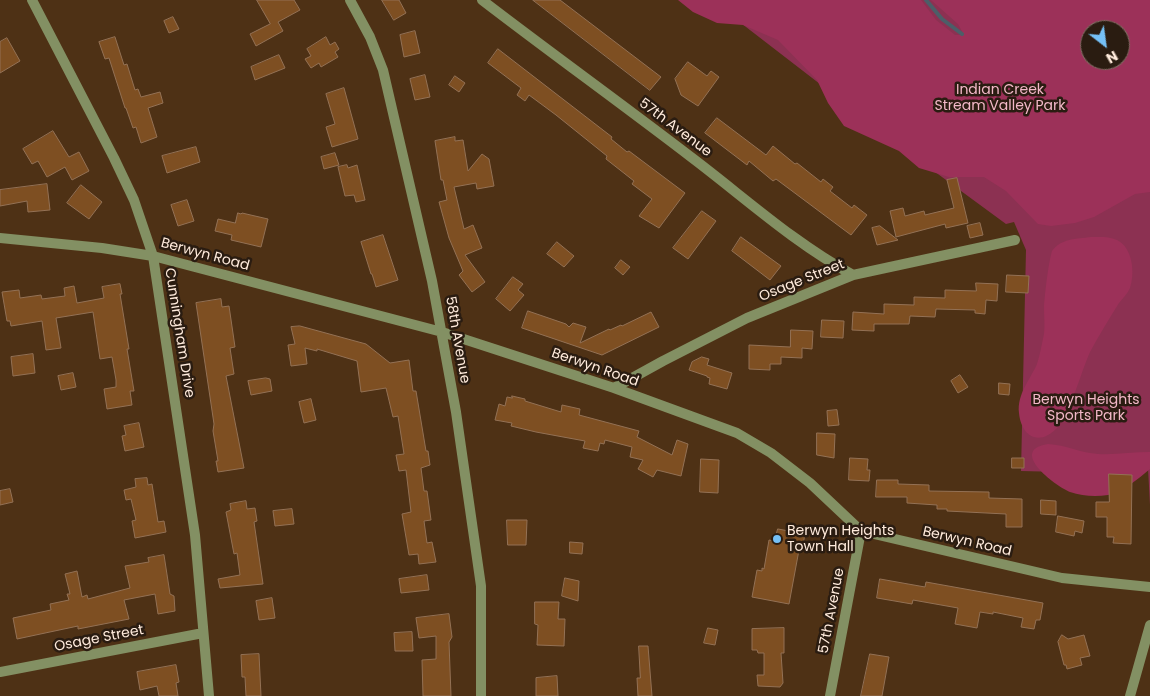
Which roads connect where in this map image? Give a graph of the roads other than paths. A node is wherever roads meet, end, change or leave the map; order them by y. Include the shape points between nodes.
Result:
1 (32, 0) edge
2 (350, 0) edge
3 (482, 0) edge
4 (0, 238) edge
5 (1015, 240) dead end
6 (154, 256) junction
7 (853, 275) junction
8 (442, 332) junction
9 (614, 388) junction
10 (861, 531) junction
11 (1150, 587) edge
12 (1150, 626) edge
13 (203, 633) junction
14 (0, 672) edge
15 (209, 696) edge
16 (481, 696) edge
17 (830, 696) edge
18 (1130, 696) edge

1 - 6 street, Cunningham Drive via 114,158 134,200
2 - 8 street, 58th Avenue via 383,70
3 - 7 street, 57th Avenue via 803,244
4 - 6 street, Berwyn Road
5 - 7 street, Osage Street
6 - 8 street, Berwyn Road
6 - 13 street, Cunningham Drive via 195,535
7 - 9 street, Osage Street via 747,318
8 - 9 street, Berwyn Road
8 - 16 street, 58th Avenue via 481,586
9 - 10 street, Berwyn Road via 720,426 752,441 810,484
10 - 11 street, Berwyn Road via 1062,578
10 - 17 street, 57th Avenue
12 - 18 street
13 - 14 street, Osage Street
13 - 15 street, Cunningham Drive

